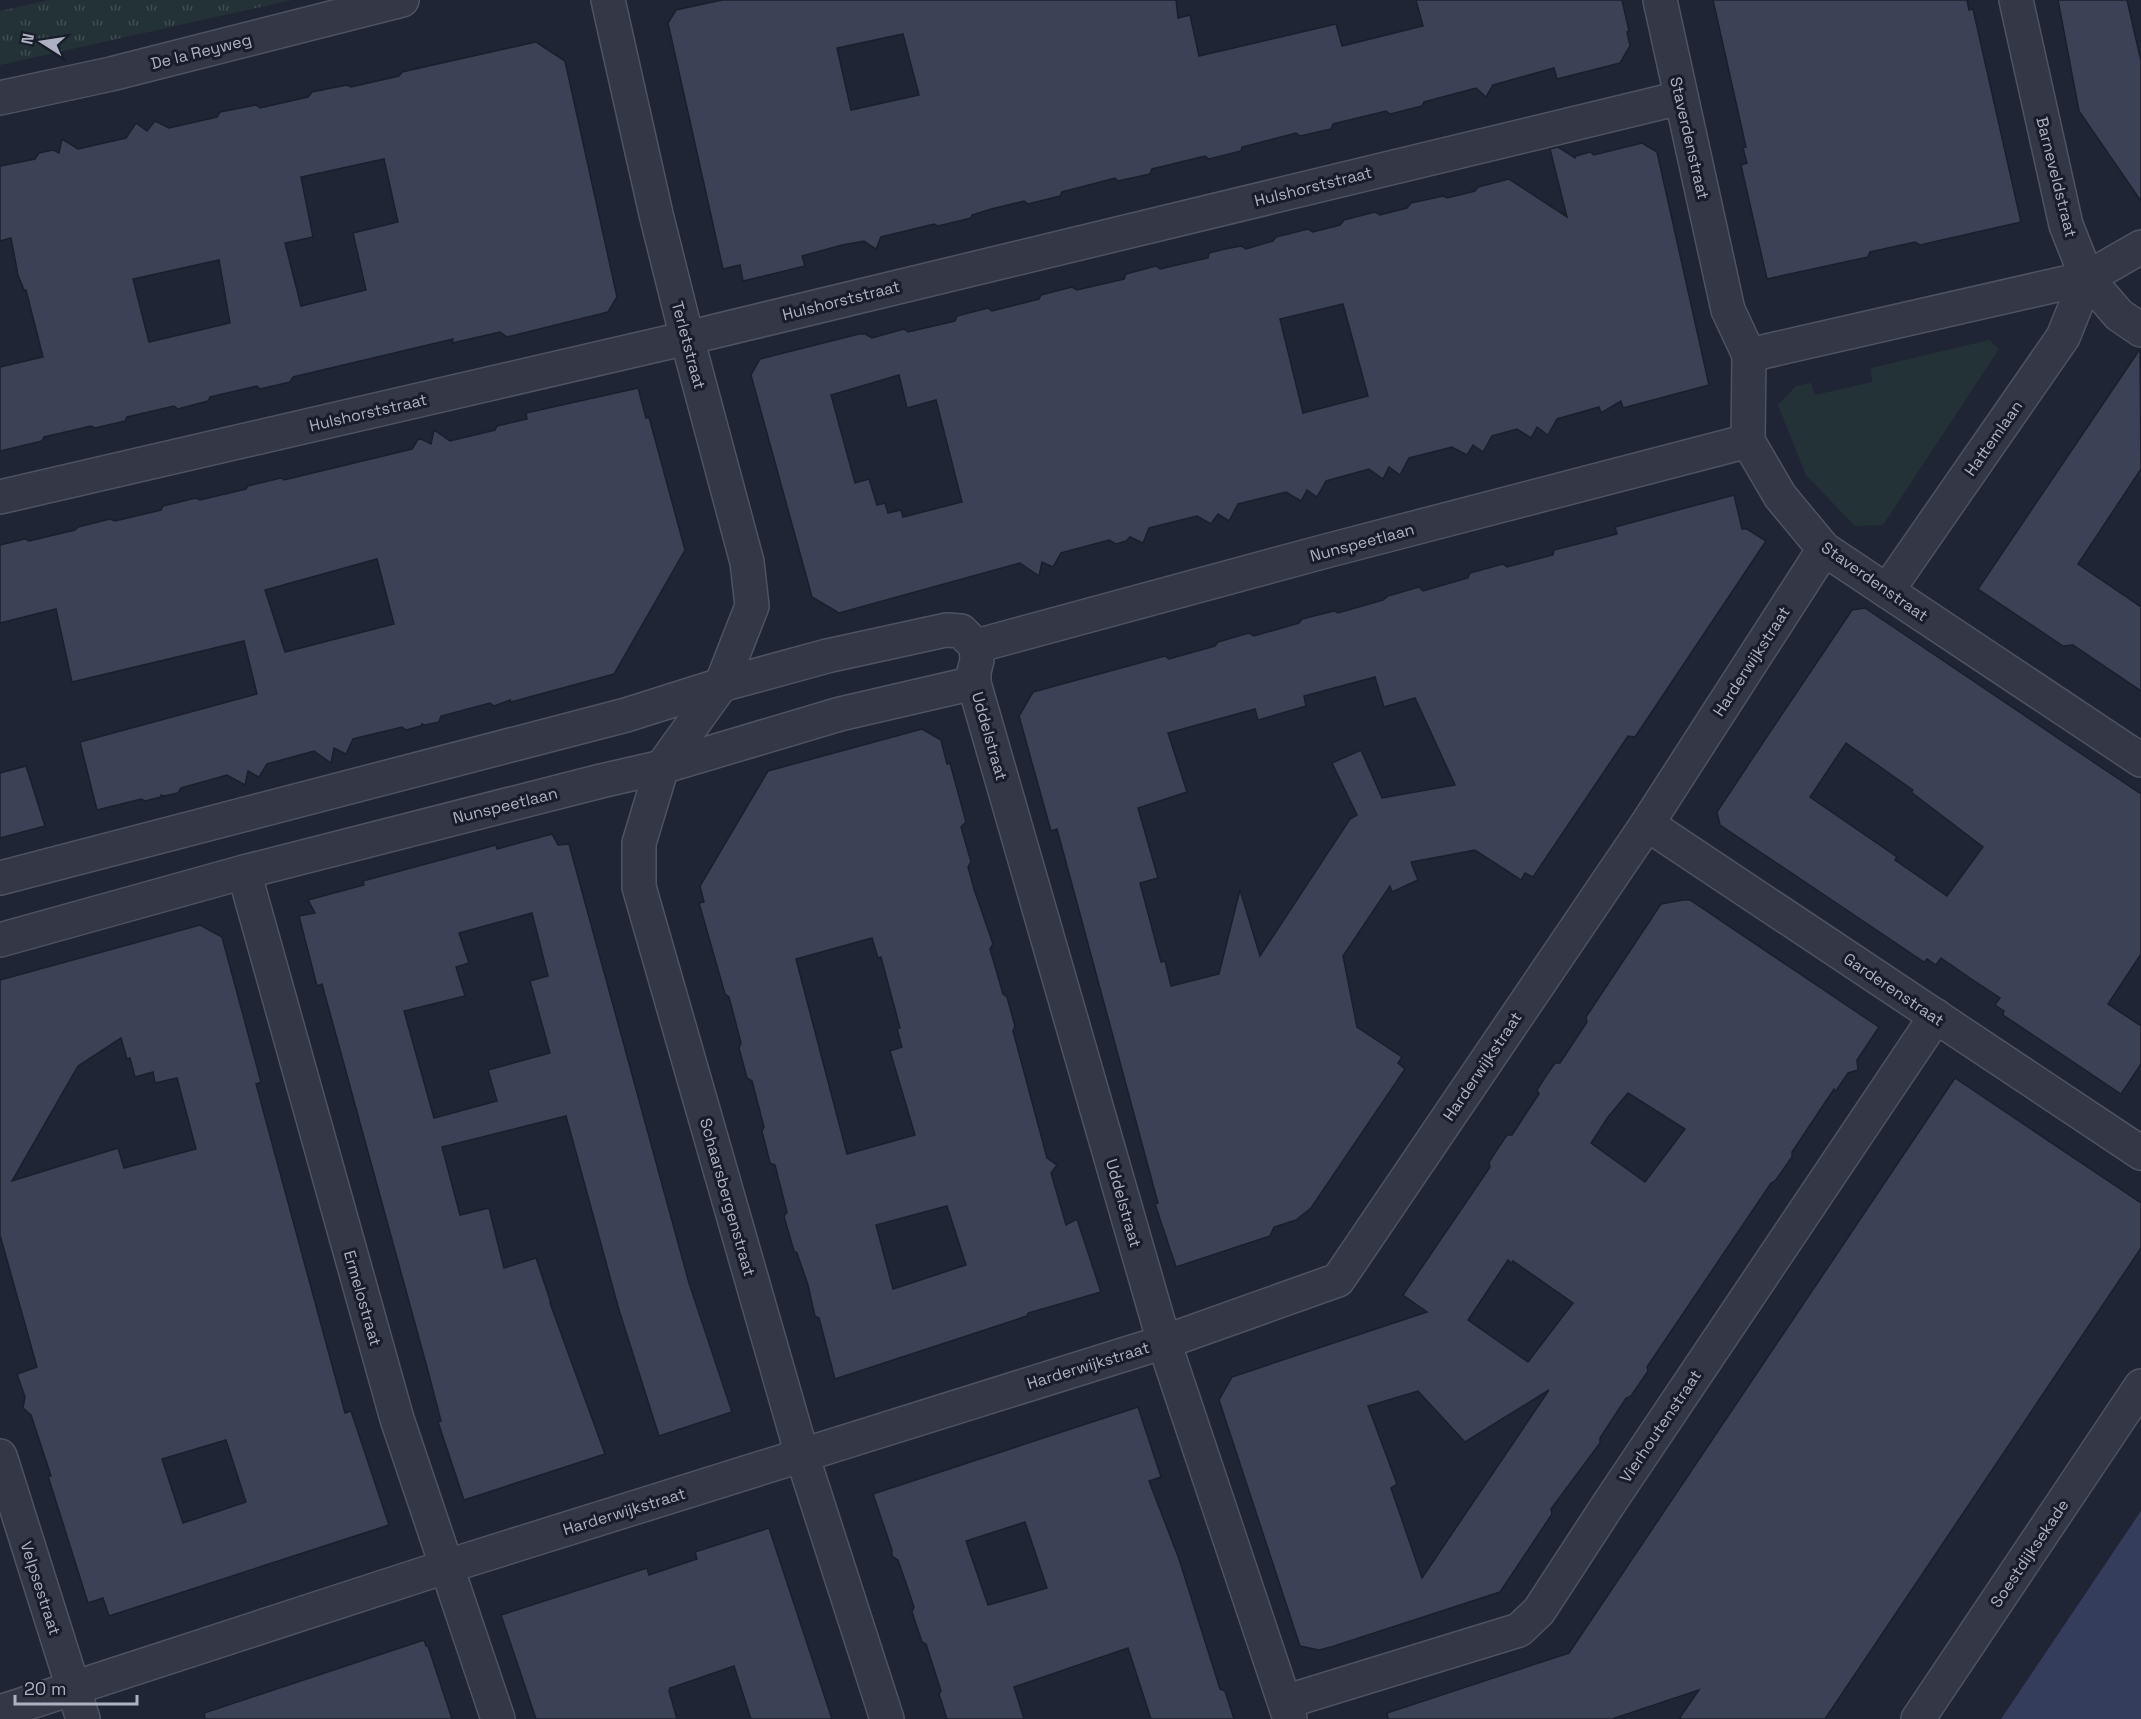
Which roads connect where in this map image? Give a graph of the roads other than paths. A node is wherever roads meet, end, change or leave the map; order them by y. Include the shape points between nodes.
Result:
1 (608, 0) edge
2 (1660, 0) edge
3 (2016, 0) edge
4 (397, 1) edge
5 (0, 98) edge
6 (1680, 98) junction
7 (2141, 247) edge
8 (2087, 278) junction
9 (2141, 330) edge
10 (687, 338) junction
11 (1749, 355) junction
12 (1748, 441) junction
13 (0, 497) edge
14 (1824, 549) junction
15 (1887, 591) junction
16 (976, 646) junction
17 (974, 683) junction
18 (720, 685) junction
19 (2141, 760) edge
20 (662, 767) junction
21 (1647, 824) junction
22 (244, 872) junction
23 (0, 878) edge
24 (0, 940) edge
25 (1936, 1016) junction
26 (2141, 1153) edge
27 (1164, 1342) junction
28 (2141, 1386) edge
29 (802, 1455) junction
30 (0, 1456) edge
31 (448, 1566) junction
32 (73, 1688) junction
33 (1287, 1710) edge
34 (0, 1712) edge
35 (83, 1719) edge
36 (498, 1719) edge
37 (887, 1719) edge
38 (1918, 1719) edge

1 - 10 street, Terletstraat
2 - 6 street, Staverdenstraat
3 - 8 street, Barneveldstraat via 2066,225
4 - 5 street, De la Reyweg via 111,74
6 - 10 street, Hulshorststraat
6 - 11 street, Staverdenstraat via 1728,310
7 - 8 street
8 - 9 street, Barneveldstraat via 2119,315
8 - 11 street
8 - 15 street, Hattemlaan via 2063,337
10 - 13 street, Hulshorststraat
10 - 18 street, Terletstraat via 749,573 752,606
11 - 12 street, Staverdenstraat
12 - 14 street, Staverdenstraat via 1780,496
12 - 16 street, Nunspeetlaan
14 - 15 street, Staverdenstraat
14 - 21 street, Harderwijkstraat
15 - 19 street, Staverdenstraat
16 - 17 street
16 - 18 street via 961,631 946,630
17 - 20 street, Nunspeetlaan via 840,714
17 - 27 street, Uddelstraat
18 - 20 street, Schaarsbergenstraat
18 - 23 street via 626,715
20 - 22 street, Nunspeetlaan
20 - 29 street, Schaarsbergenstraat via 639,843 639,887
21 - 25 street, Garderenstraat
21 - 27 street, Harderwijkstraat via 1338,1280
22 - 24 street, Nunspeetlaan
22 - 31 street, Ermelostraat via 397,1419
25 - 26 street, Garderenstraat
25 - 33 street, Vierhoutenstraat via 1539,1611 1520,1630
27 - 29 street, Harderwijkstraat
27 - 33 street, Uddelstraat
28 - 38 street, Soestdijksekade
29 - 31 street, Harderwijkstraat
29 - 37 street, Schaarsbergenstraat
30 - 32 street, Velpsestraat
31 - 32 street, Harderwijkstraat
31 - 36 street, Ermelostraat
32 - 34 street, Harderwijkstraat
32 - 35 street, Velpsestraat

